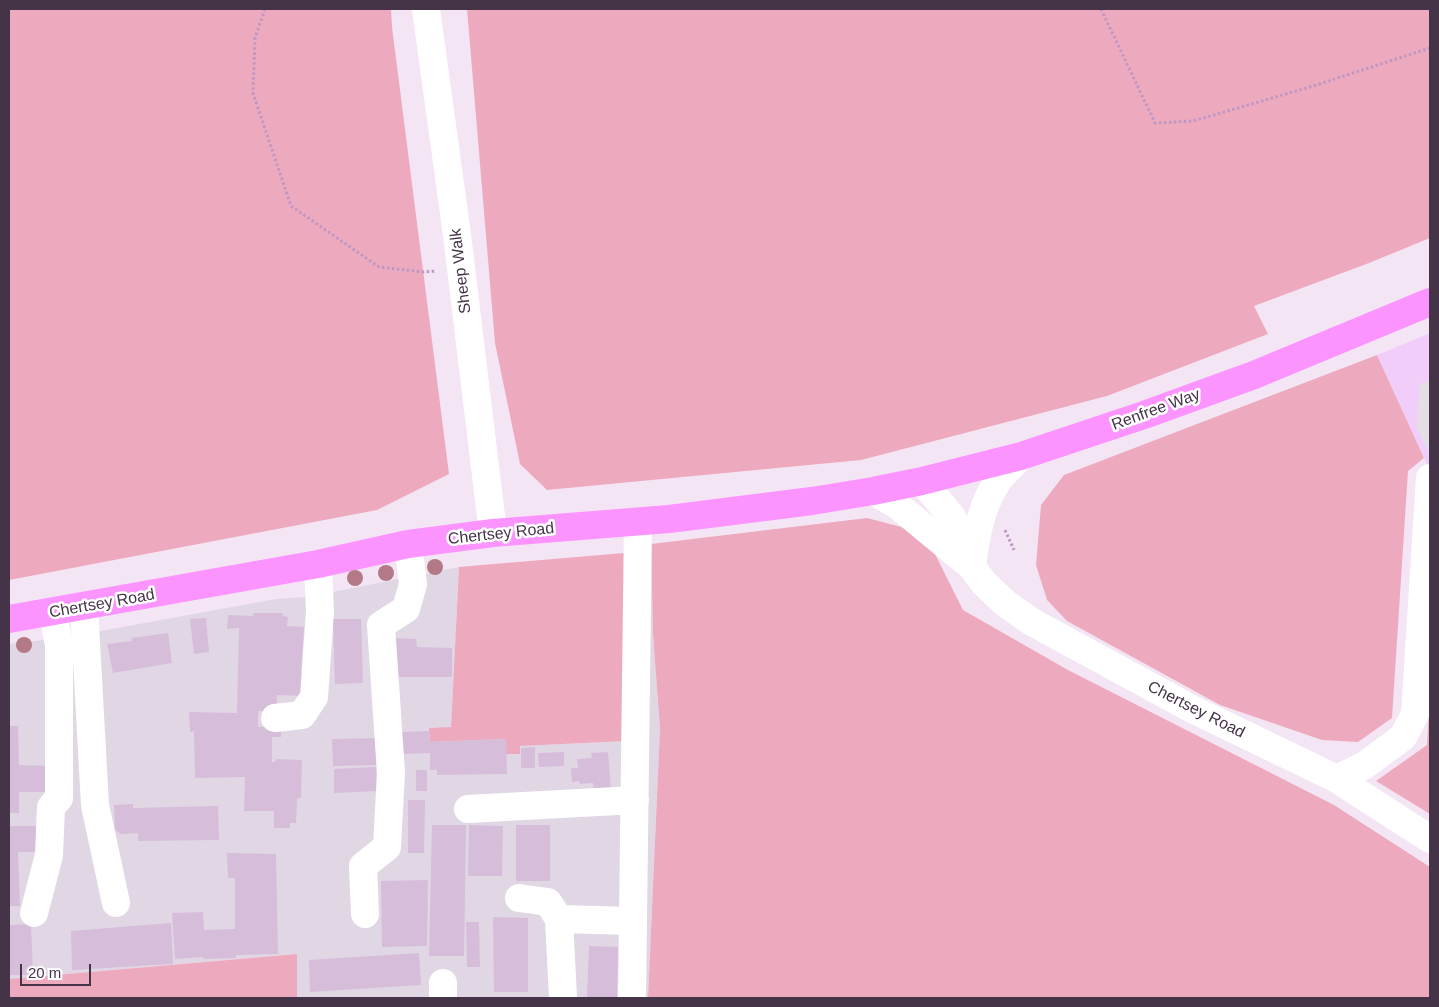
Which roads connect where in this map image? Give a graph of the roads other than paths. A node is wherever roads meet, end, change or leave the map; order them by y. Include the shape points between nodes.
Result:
1 (426, 9) edge
2 (1430, 302) edge
3 (1021, 456) junction
4 (1430, 478) edge
5 (922, 481) junction
6 (873, 491) junction
7 (638, 522) junction
8 (492, 533) junction
9 (408, 544) junction
10 (318, 564) junction
11 (972, 567) junction
12 (84, 607) junction
13 (53, 612) junction
14 (9, 619) edge
15 (275, 718) dead end
16 (1337, 779) junction
17 (635, 800) junction
18 (468, 809) dead end
19 (1430, 839) edge
20 (519, 898) dead end
21 (116, 903) dead end
22 (34, 914) dead end
23 (365, 914) dead end
24 (559, 919) junction
25 (633, 921) junction
26 (563, 998) edge
27 (632, 998) edge

1 - 8 street, Sheep Walk
2 - 3 main road, Renfree Way via 1254,375
3 - 5 main road, Renfree Way
3 - 11 street via 999,480 984,507
4 - 16 street via 1415,714 1403,737 1365,765
5 - 6 main road, Renfree Way
5 - 11 street, Chertsey Road via 952,517
6 - 7 main road, Chertsey Road
6 - 11 street, Chertsey Road via 897,505
7 - 8 main road, Chertsey Road
7 - 17 street
8 - 9 main road, Chertsey Road
9 - 10 main road, Chertsey Road
9 - 23 street via 413,584 406,609 381,625 391,773 387,847 363,866
10 - 12 main road, Chertsey Road
10 - 15 street via 320,611 314,697 302,715
11 - 16 street, Chertsey Road via 1005,603 1032,622 1192,709
12 - 13 main road, Chertsey Road
12 - 21 street via 94,805
13 - 14 main road, Chertsey Road
13 - 22 street via 59,645 59,798 51,807 49,855
16 - 19 street, Chertsey Road
17 - 18 street
17 - 25 street
20 - 24 street via 548,902
24 - 25 street
24 - 26 street
25 - 27 street

